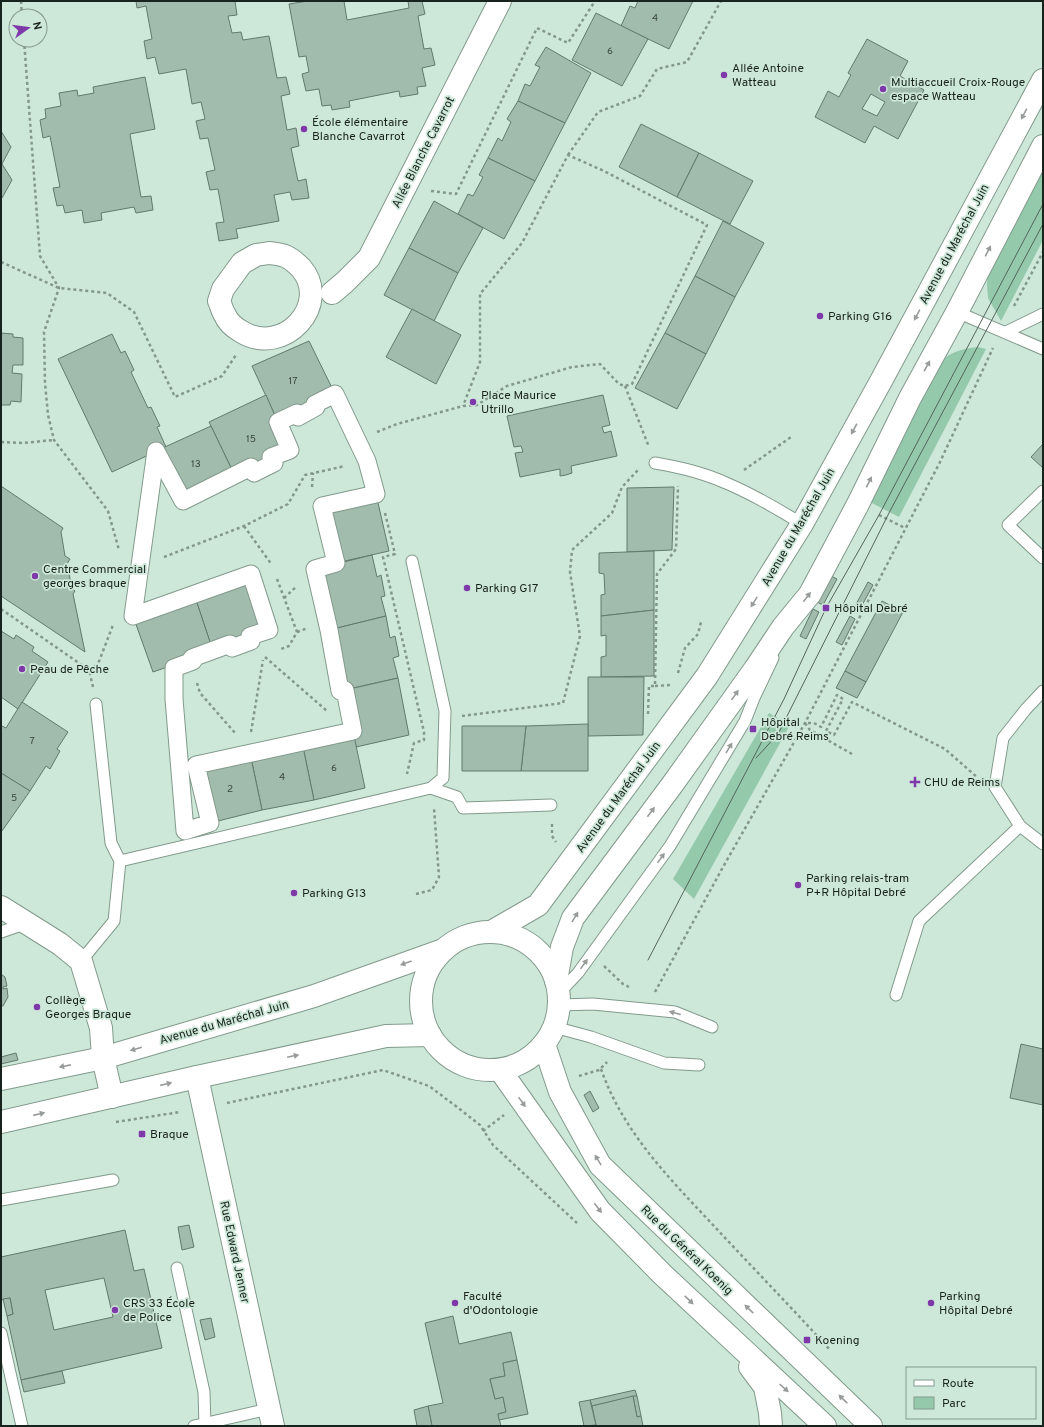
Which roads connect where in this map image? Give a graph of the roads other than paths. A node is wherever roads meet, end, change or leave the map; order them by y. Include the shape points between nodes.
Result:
1 (500, 1) edge
2 (1043, 80) edge
3 (1043, 146) edge
4 (332, 293) dead end
5 (957, 312) junction
6 (1043, 314) edge
7 (1004, 331) junction
8 (1043, 348) edge
9 (370, 461) joint
10 (655, 463) road end
11 (1043, 491) edge
12 (802, 524) junction
13 (1043, 558) edge
14 (412, 561) dead end
15 (783, 627) junction
16 (1043, 691) edge
17 (96, 704) road end
18 (431, 788) junction
19 (551, 805) road end
20 (1020, 826) junction
21 (1043, 844) edge
22 (120, 861) junction
23 (1, 907) edge
24 (27, 923) junction
25 (493, 931) junction
26 (1, 932) edge
27 (443, 950) junction
28 (81, 961) junction
29 (558, 993) junction
30 (896, 995) dead end
31 (712, 1027) dead end
32 (430, 1035) junction
33 (549, 1036) junction
34 (103, 1058) junction
35 (699, 1066) dead end
36 (500, 1070) junction
37 (196, 1077) junction
38 (1, 1079) edge
39 (112, 1097) junction
40 (1, 1122) edge
41 (113, 1180) dead end
42 (1, 1200) edge
43 (177, 1268) dead end
44 (1, 1332) edge
45 (722, 1332) junction
46 (271, 1417) edge
47 (201, 1425) edge
48 (22, 1426) edge
49 (772, 1426) edge
50 (825, 1426) edge
51 (871, 1426) edge

1 - 4 main road, Allée Blanche Cavarrot via 369,258
2 -> 12 main road, Avenue du Maréchal Juin
5 -> 3 main road
5 - 7 lane
15 -> 5 main road via 810,594
6 - 7 lane
7 - 8 lane
9 - 9 street via 376,494 322,506 336,563 315,569 340,691 345,690 353,731 196,766 210,823 185,831 174,699 174,668 193,661 192,658 230,644 232,648 251,641 250,636 269,630 251,574 133,616 156,451 183,501 251,467 254,472 274,463 271,457 290,450 278,422 297,413 298,417 316,407 315,404 335,394
10 - 12 lane via 679,467 726,483
11 - 13 lane via 1008,525
12 -> 25 main road, Avenue du Maréchal Juin via 707,676 538,905
14 - 18 lane via 445,711 443,778
29 -> 15 lane via 578,973 670,846 745,721
29 -> 15 main road via 562,947 573,918 672,785
16 - 20 lane via 1003,738 995,787
17 - 22 lane via 111,843
18 - 19 lane via 457,797 463,808
18 - 22 lane
20 - 21 lane
20 - 30 lane via 919,921
22 - 28 lane via 114,921
23 - 24 main road
24 - 26 lane
24 - 28 main road
25 - 27 main road via 466,936
25 - 29 main road via 514,936 533,946 547,962
27 - 32 main road via 429,968 421,990 422,1013
27 -> 34 main road, Avenue du Maréchal Juin via 314,996
28 - 34 main road via 101,1028
31 -> 29 lane via 675,1012 593,1004
29 - 33 main road
32 - 36 main road via 443,1051 460,1063 479,1069
37 -> 32 main road via 386,1036
33 - 35 lane via 591,1037 664,1063
33 - 36 main road via 532,1056 517,1065
51 -> 33 main road, Rue du Général Koenig via 600,1165 560,1092
34 -> 38 main road, Avenue du Maréchal Juin
34 - 39 main road
36 -> 45 main road via 600,1211
39 -> 37 main road
37 - 46 main road, Rue Edward Jenner
40 -> 39 main road
41 - 42 lane
43 - 47 lane via 204,1392
44 - 48 lane
45 - 49 main road via 765,1387
45 -> 50 main road
46 - 47 lane

